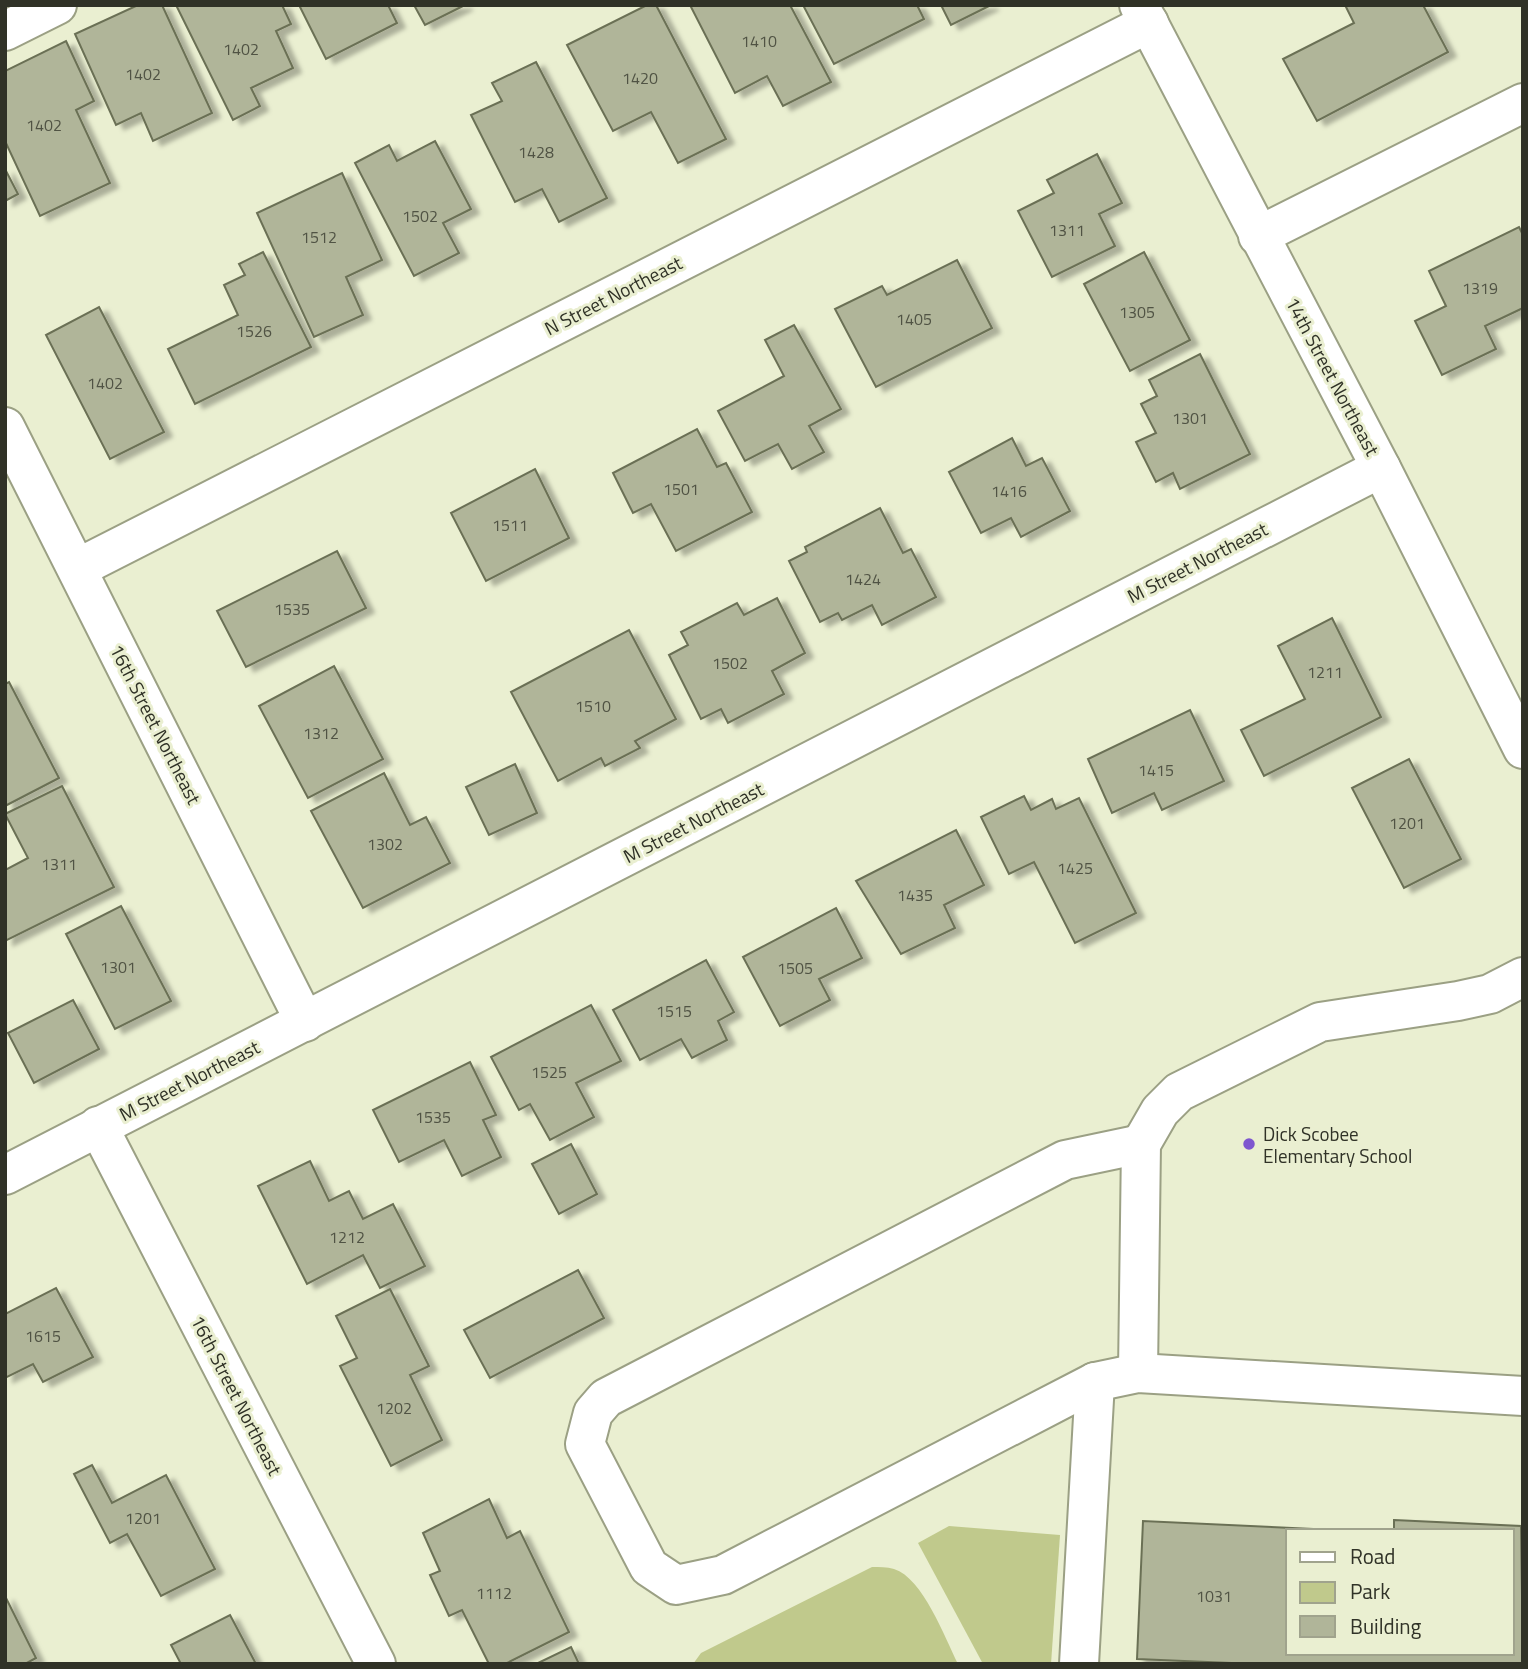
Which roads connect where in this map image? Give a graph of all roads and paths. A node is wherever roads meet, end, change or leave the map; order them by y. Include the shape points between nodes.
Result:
1 (57, 5) edge
2 (1144, 14) edge
3 (5, 32) edge
4 (1523, 103) edge
5 (1258, 236) junction
6 (5, 427) edge
7 (1381, 468) junction
8 (78, 568) junction
9 (1523, 749) edge
10 (1523, 977) edge
11 (305, 1022) junction
12 (98, 1126) junction
13 (1141, 1144) junction
14 (5, 1175) edge
15 (1138, 1373) junction
16 (1095, 1382) junction
17 (1523, 1396) edge
18 (376, 1664) edge
19 (1079, 1664) edge

1 - 3 street
2 - 5 street, 14th Street Northeast
2 - 8 street, N Street Northeast
4 - 5 street
5 - 7 street, 14th Street Northeast
6 - 8 street, 16th Street Northeast
7 - 9 street, 14th Street Northeast
7 - 11 street, M Street Northeast
8 - 11 street, 16th Street Northeast
10 - 13 street via 1490,994 1320,1022 1179,1092 1160,1111
11 - 12 street, M Street Northeast
12 - 14 street, M Street Northeast
12 - 18 street, 16th Street Northeast
13 - 15 street
13 - 16 street via 1065,1160 606,1398 593,1413 585,1444 649,1567 676,1585 697,1583 723,1575
15 - 16 street
15 - 17 street
16 - 19 street

